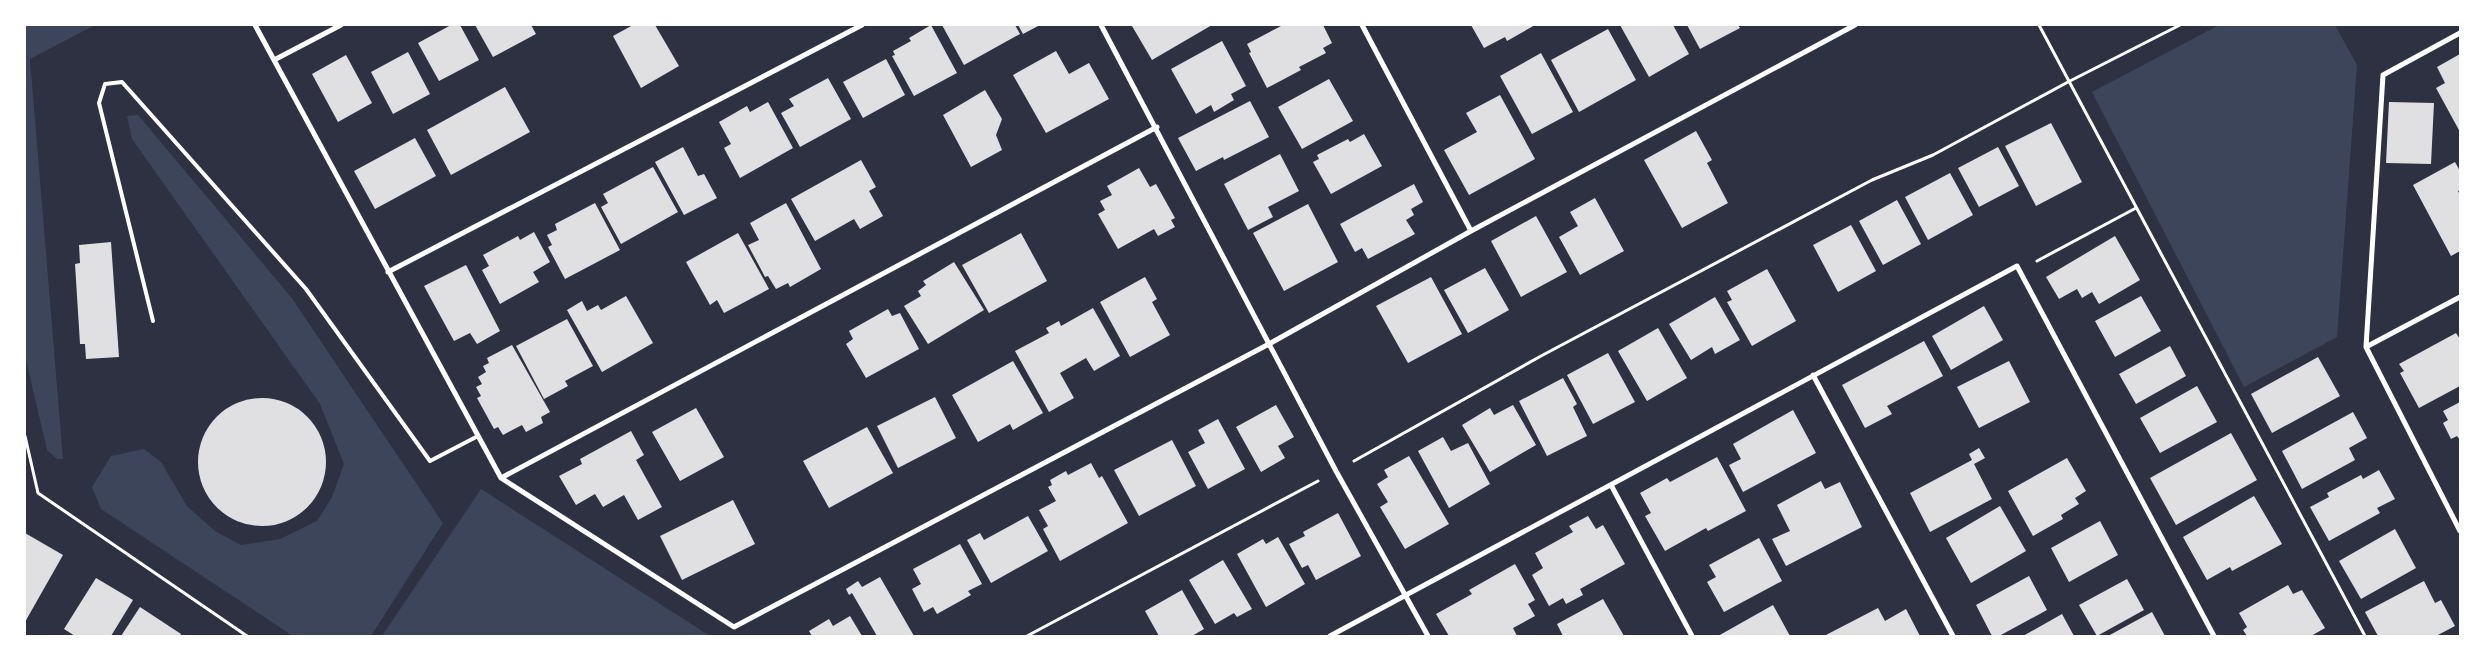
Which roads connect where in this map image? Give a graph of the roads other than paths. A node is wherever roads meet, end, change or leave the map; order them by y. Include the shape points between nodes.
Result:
1 (255, 25) edge
2 (341, 25) edge
3 (862, 25) edge
4 (1101, 25) edge
5 (1362, 25) edge
6 (1854, 25) edge
7 (2460, 33) edge
8 (274, 60) junction
9 (1157, 127) junction
10 (1471, 231) junction
11 (388, 272) junction
12 (2460, 297) edge
13 (152, 322) dead end
14 (1269, 344) junction
15 (2366, 347) junction
16 (1813, 375) junction
17 (478, 436) junction
18 (501, 478) junction
19 (1611, 485) junction
20 (2460, 531) edge
21 (1407, 595) junction
22 (1330, 636) edge
23 (1428, 636) edge
24 (1692, 636) edge
25 (1953, 636) edge
26 (2214, 636) edge

1 - 8 street
2 - 8 street
3 - 11 street
4 - 9 street
5 - 10 street
6 - 10 street
7 - 15 street via 2383,75
8 - 11 street
9 - 14 street
9 - 18 street
10 - 14 street
11 - 17 street
12 - 15 street
13 - 17 lane via 99,103 105,84 122,82 306,289 430,461
14 - 18 street via 734,627
14 - 21 street
15 - 20 street
16 - 19 street
16 - 25 street
16 - 26 street via 2017,266
17 - 18 street
19 - 21 street
19 - 24 street
21 - 22 street
21 - 23 street

